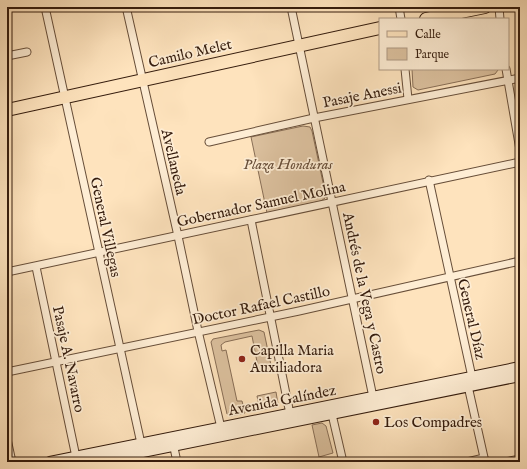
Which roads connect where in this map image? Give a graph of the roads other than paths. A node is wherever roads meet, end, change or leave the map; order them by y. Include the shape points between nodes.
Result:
1 (45, 7) edge
2 (290, 7) edge
3 (399, 7) edge
4 (485, 7) edge
5 (499, 7) edge
6 (127, 11) dead end
7 (400, 18) edge
8 (431, 18) edge
9 (500, 18) edge
10 (379, 28) edge
11 (298, 46) junction
12 (27, 52) dead end
13 (7, 56) edge
14 (405, 70) edge
15 (506, 70) edge
16 (520, 78) edge
17 (143, 80) junction
18 (507, 80) junction
19 (65, 97) junction
20 (408, 99) junction
21 (7, 110) edge
22 (314, 118) junction
23 (209, 142) dead end
24 (520, 150) edge
25 (520, 162) edge
26 (429, 180) junction
27 (332, 202) junction
28 (251, 220) junction
29 (178, 236) junction
30 (99, 253) junction
31 (520, 261) edge
32 (36, 267) junction
33 (7, 272) edge
34 (449, 276) junction
35 (352, 299) junction
36 (270, 317) junction
37 (198, 331) junction
38 (120, 348) junction
39 (56, 361) junction
40 (520, 367) edge
41 (7, 372) edge
42 (520, 376) edge
43 (470, 382) junction
44 (373, 397) junction
45 (331, 410) junction
46 (290, 414) junction
47 (222, 432) junction
48 (7, 440) edge
49 (173, 442) junction
50 (142, 448) junction
51 (76, 457) junction
52 (520, 459) edge
53 (484, 460) edge
54 (12, 462) edge
55 (50, 462) edge
56 (93, 462) edge
57 (178, 462) edge
58 (343, 462) edge
59 (467, 462) edge
60 (505, 462) edge

1 - 19 street, General Villegas
2 - 11 street, Andrés de la Vega y Castro
3 - 7 street
4 - 8 main road
5 - 9 street
6 - 17 street, Avellaneda
10 - 11 main road, Camilo Melet
11 - 17 main road, Camilo Melet
11 - 22 street, Andrés de la Vega y Castro
12 - 13 street
14 - 20 street
15 - 18 street
16 - 18 street, Pasaje Anessi
17 - 19 main road, Camilo Melet
17 - 29 street, Avellaneda
18 - 20 street, Pasaje Anessi
18 - 24 street
19 - 21 main road, Camilo Melet
19 - 30 street, General Villegas
20 - 22 street, Pasaje Anessi
22 - 23 street, Pasaje Anessi
22 - 27 street, Andrés de la Vega y Castro
25 - 26 street, Gobernador Samuel Molina
26 - 27 street, Gobernador Samuel Molina
26 - 34 street, General Díaz
27 - 28 street, Gobernador Samuel Molina
27 - 35 street, Andrés de la Vega y Castro
28 - 29 street, Gobernador Samuel Molina
28 - 36 street
29 - 30 street, Gobernador Samuel Molina
29 - 37 street, Avellaneda
30 - 32 street, Gobernador Samuel Molina
30 - 38 street, General Villegas
31 - 34 street, Doctor Rafael Castillo
32 - 33 street, Gobernador Samuel Molina
32 - 39 street, Pasaje A. Navarro
34 - 35 street, Doctor Rafael Castillo
34 - 43 street, General Díaz
35 - 36 street, Doctor Rafael Castillo
35 - 44 street, Andrés de la Vega y Castro
36 - 37 street, Doctor Rafael Castillo
36 - 46 street
37 - 38 street, Doctor Rafael Castillo
37 - 47 street, Avellaneda
38 - 39 street, Doctor Rafael Castillo
38 - 50 street, General Villegas
39 - 41 street, Doctor Rafael Castillo
39 - 51 street, Pasaje A. Navarro
40 - 43 main road, Avenida Galíndez
42 - 43 main road, Avenida Galíndez
43 - 44 main road, Avenida Galíndez
43 - 45 main road, Avenida Galíndez
43 - 53 street, General Díaz
44 - 45 main road, Avenida Galíndez
45 - 46 main road, Avenida Galíndez
45 - 47 main road, Avenida Galíndez
45 - 58 street
46 - 47 main road, Avenida Galíndez
47 - 49 main road, Avenida Galíndez
48 - 54 street
49 - 50 main road, Avenida Galíndez
49 - 57 street
50 - 51 main road, Avenida Galíndez
50 - 56 main road, Avenida Galíndez
51 - 55 main road, Avenida Galíndez
52 - 60 street
53 - 59 street

